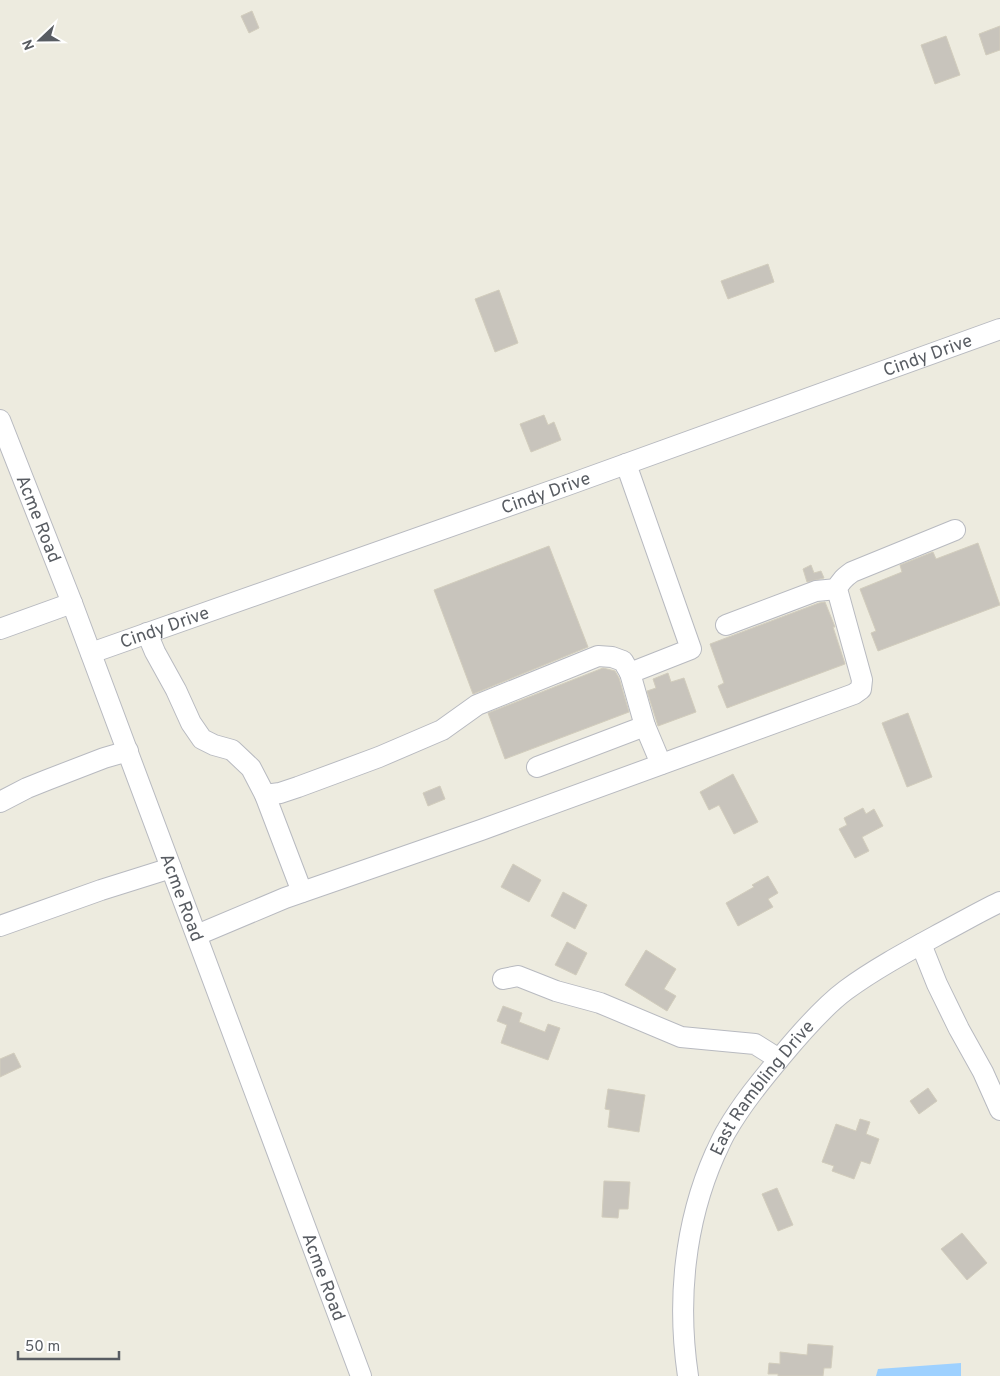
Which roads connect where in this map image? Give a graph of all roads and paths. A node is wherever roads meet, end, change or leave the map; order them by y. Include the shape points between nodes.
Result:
1 (1000, 329) edge
2 (1, 424) edge
3 (626, 464) junction
4 (955, 530) dead end
5 (837, 589) junction
6 (72, 603) junction
7 (726, 625) dead end
8 (0, 629) edge
9 (146, 633) junction
10 (91, 652) junction
11 (630, 673) junction
12 (645, 726) junction
13 (128, 751) junction
14 (661, 764) junction
15 (537, 767) dead end
16 (265, 795) junction
17 (0, 802) edge
18 (172, 868) junction
19 (302, 892) junction
20 (1000, 902) edge
21 (0, 926) edge
22 (197, 935) junction
23 (921, 944) junction
24 (502, 979) dead end
25 (780, 1059) junction
26 (1000, 1110) edge
27 (362, 1376) edge
28 (688, 1376) edge

1 - 3 street, Cindy Drive
2 - 6 street, Acme Road
3 - 9 street, Cindy Drive
3 - 11 street via 691,649
4 - 5 street via 852,572 843,578
5 - 7 street via 816,591
5 - 14 street via 862,680 861,689
6 - 8 street
6 - 10 street, Acme Road
9 - 10 street, Cindy Drive
9 - 16 street via 191,723 202,738 232,750 251,768
10 - 13 street, Acme Road
11 - 12 street
11 - 16 street via 623,661 598,656 477,705 442,730 379,757 280,793
12 - 14 street
12 - 15 street
13 - 17 street via 47,780
13 - 18 street, Acme Road
14 - 19 street
16 - 19 street
18 - 21 street
18 - 22 street, Acme Road
19 - 22 street
20 - 23 street, East Rambling Drive
22 - 27 street, Acme Road
23 - 25 street, East Rambling Drive via 844,991
23 - 26 street via 937,984
24 - 25 street via 518,976 600,1003 681,1037 755,1044
25 - 28 street, East Rambling Drive via 746,1100 726,1132 701,1193 691,1232 682,1311

